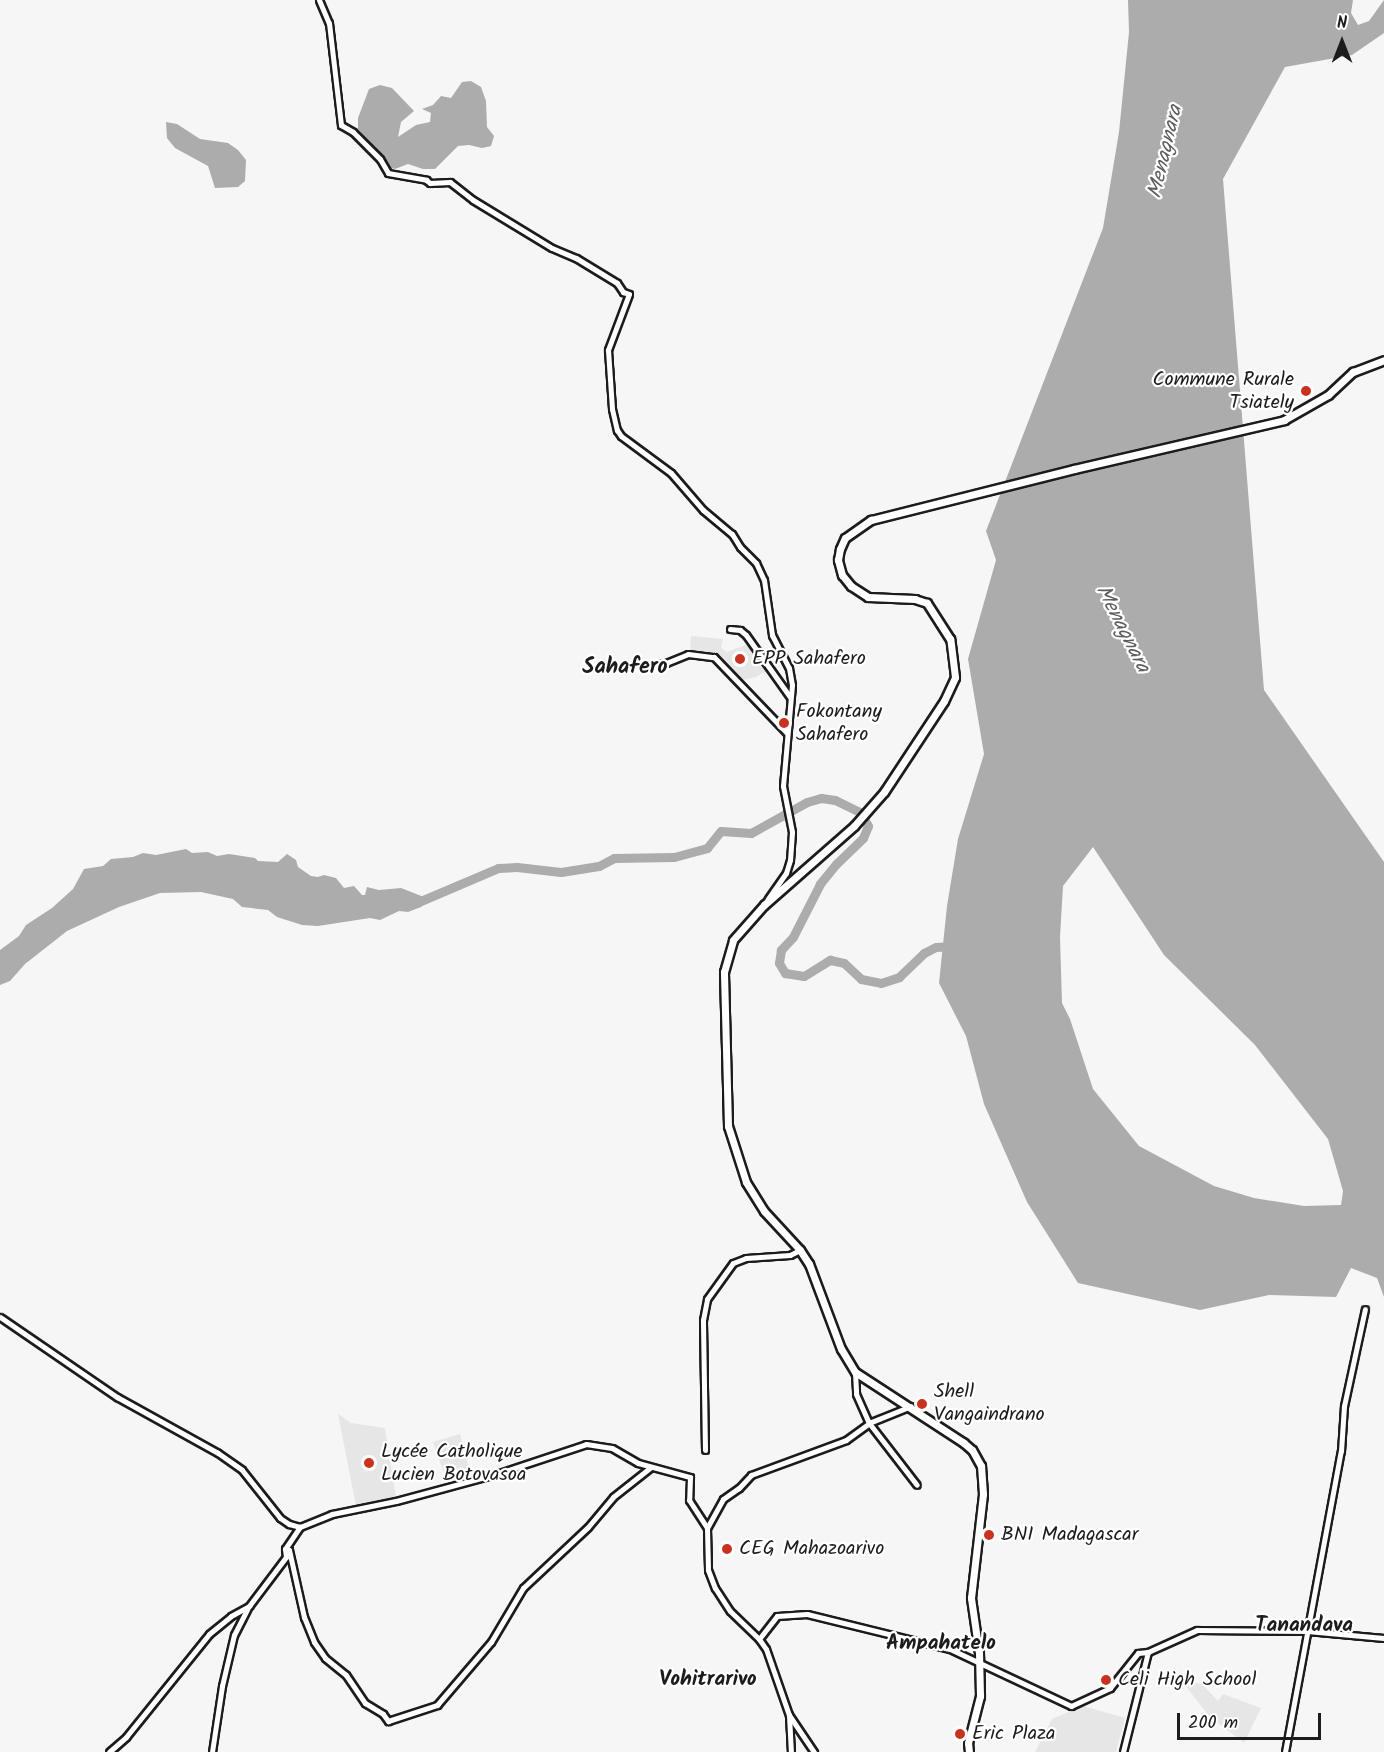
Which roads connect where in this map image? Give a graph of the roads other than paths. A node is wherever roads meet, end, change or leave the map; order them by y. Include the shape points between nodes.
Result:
1 (319, 0) edge
2 (1384, 360) edge
3 (730, 629) dead end
4 (648, 665) dead end
5 (791, 698) junction
6 (787, 733) junction
7 (764, 905) junction
8 (800, 1250) junction
9 (1365, 1309) dead end
10 (0, 1317) edge
11 (855, 1372) junction
12 (911, 1406) junction
13 (869, 1423) junction
14 (705, 1450) dead end
15 (651, 1467) junction
16 (917, 1485) dead end
17 (300, 1527) junction
18 (706, 1528) junction
19 (285, 1549) junction
20 (249, 1606) junction
21 (1306, 1631) junction
22 (1384, 1638) edge
23 (759, 1639) junction
24 (1148, 1652) junction
25 (980, 1664) junction
26 (789, 1715) junction
27 (109, 1752) edge
28 (212, 1752) edge
29 (791, 1752) edge
30 (814, 1752) edge
31 (969, 1752) edge
32 (1123, 1752) edge
33 (1285, 1752) edge

1 - 5 street via 329,23 341,125 380,159 388,173 430,183 450,182 473,200 552,248 576,258 629,294 608,350 617,430 671,473 756,563 764,580 772,635 789,668
2 - 7 main road via 1353,372 1328,395 1284,420 871,520 845,538 838,560 842,575 868,597 927,603 950,639 955,677 944,701 884,792 854,826
3 - 5 street via 746,634
4 - 6 street via 688,654 714,657
5 - 6 street
6 - 7 street via 783,786 792,832 790,860 786,873
7 - 8 main road via 733,940 724,972 728,1126 746,1182 764,1211
8 - 11 main road via 816,1279 840,1349
8 - 14 street via 790,1255 746,1258 733,1263 707,1299 703,1320
9 - 21 street via 1361,1340 1351,1367 1341,1450
10 - 17 street via 117,1397 218,1453 242,1470 280,1518
11 - 12 main road
11 - 13 street via 856,1394
12 - 13 street
12 - 25 main road via 969,1447 981,1466 983,1494 971,1598
13 - 16 street
13 - 18 street via 846,1440 751,1474 723,1499
15 - 17 street via 612,1448 586,1444 496,1474 332,1514
15 - 18 street via 690,1477 689,1500
15 - 19 street via 613,1497 588,1527 523,1588 491,1642 436,1705 388,1721 365,1703 346,1675 325,1658 314,1642 304,1617 289,1550
17 - 19 street
18 - 23 street via 708,1570 715,1588 730,1611
19 - 20 street via 286,1557
20 - 27 street via 209,1634 126,1737
20 - 28 street via 234,1635
21 - 22 street
21 - 24 street via 1205,1629
21 - 33 street
23 - 25 street via 777,1616 807,1614 950,1649
23 - 26 street
24 - 25 street via 1132,1658 1110,1688 1071,1706
24 - 32 street
25 - 31 main road via 980,1696
26 - 29 street
26 - 30 street

